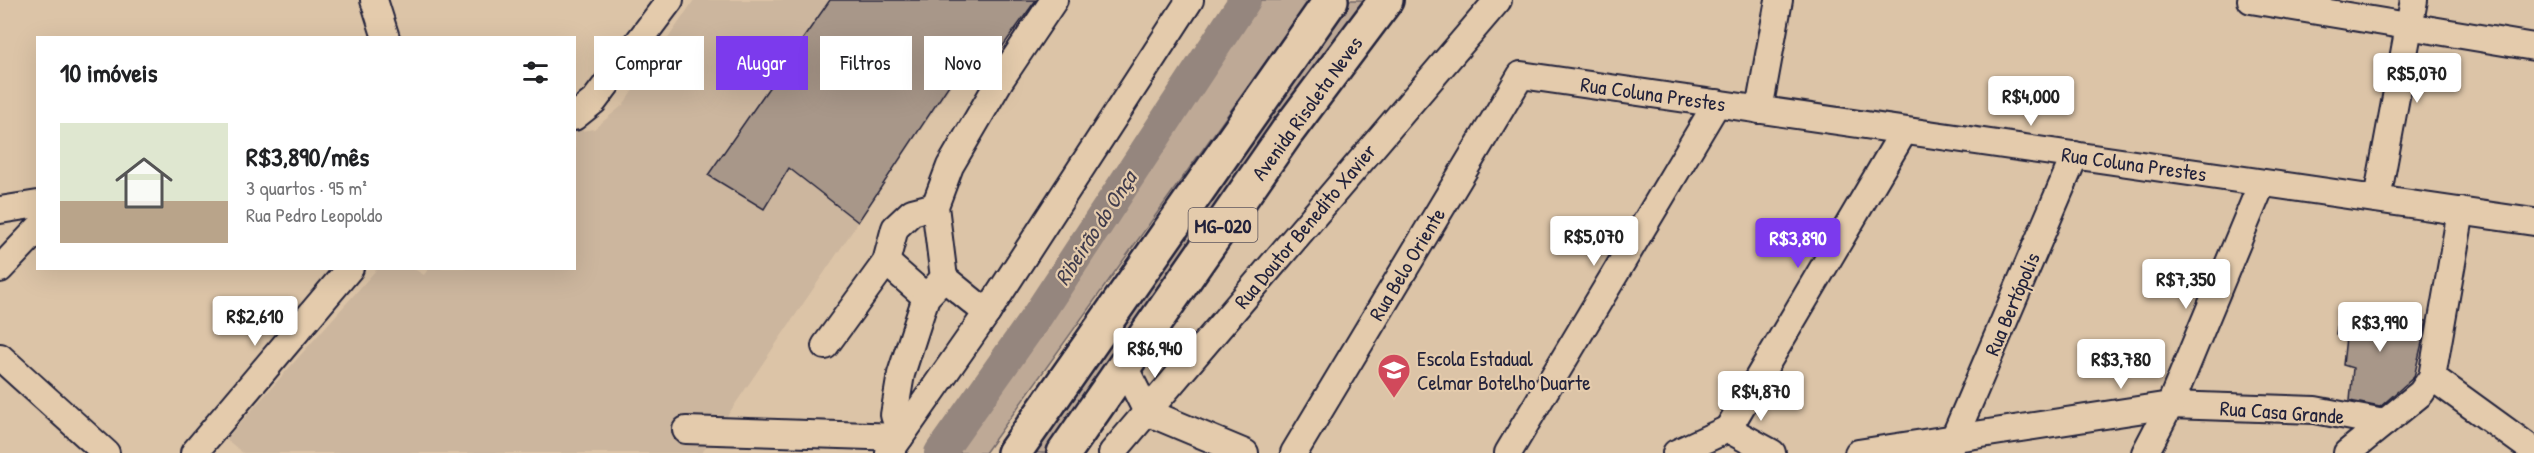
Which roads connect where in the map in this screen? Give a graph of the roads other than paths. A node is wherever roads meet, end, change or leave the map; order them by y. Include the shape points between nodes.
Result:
1 (374, 0) edge
2 (670, 0) edge
3 (1054, 0) edge
4 (1190, 0) edge
5 (1331, 0) edge
6 (1386, 0) edge
7 (1498, 0) edge
8 (1779, 0) edge
9 (2251, 0) edge
10 (2414, 0) edge
11 (2408, 26) junction
12 (385, 36) edge
13 (2534, 47) edge
14 (1521, 75) joint
15 (1717, 103) junction
16 (1759, 110) junction
17 (576, 116) edge
18 (1905, 131) junction
19 (2075, 155) junction
20 (2262, 183) junction
21 (2377, 199) junction
22 (36, 204) edge
23 (935, 206) junction
24 (0, 210) edge
25 (2461, 211) junction
26 (2534, 222) edge
27 (36, 231) edge
28 (886, 262) junction
29 (0, 269) edge
30 (348, 270) edge
31 (944, 278) junction
32 (926, 297) junction
33 (987, 313) junction
34 (825, 346) dead end
35 (0, 357) edge
36 (1124, 366) junction
37 (2432, 377) junction
38 (2170, 405) junction
39 (1147, 412) junction
40 (2384, 423) junction
41 (1728, 429) junction
42 (686, 430) dead end
43 (898, 440) edge
44 (1951, 446) edge
45 (206, 449) edge
46 (2534, 451) edge
47 (106, 453) edge
48 (1014, 453) edge
49 (1064, 453) edge
50 (1112, 453) edge
51 (1245, 453) edge
52 (1294, 453) edge
53 (1508, 453) edge
54 (1676, 453) edge
55 (1772, 453) edge
56 (1858, 453) edge
57 (2145, 453) edge
58 (2347, 453) edge

1 - 12 street
2 - 17 street via 594,102
3 - 23 street via 950,166
4 - 33 street
5 - 48 highway, Avenida Risoleta Neves / MG-020
6 - 36 highway, Avenida Risoleta Neves / MG-020 via 1287,132
7 - 39 street, Rua Doutor Benedito Xavier
8 - 16 street
9 - 11 street
10 - 11 street
11 - 13 street
11 - 21 street
14 - 15 street, Rua Coluna Prestes
14 - 52 street, Rua Belo Oriente
15 - 16 street, Rua Coluna Prestes
15 - 53 street
16 - 18 street, Rua Coluna Prestes
18 - 19 street, Rua Coluna Prestes
18 - 41 street
19 - 20 street, Rua Coluna Prestes
19 - 44 street, Rua Bertópolis
20 - 21 street, Rua Coluna Prestes
20 - 38 street
21 - 25 street, Rua Coluna Prestes
22 - 24 street
23 - 28 street via 912,212 895,228
23 - 31 street
25 - 26 street, Rua Coluna Prestes
25 - 37 street
27 - 29 street
28 - 32 street
28 - 34 street
30 - 45 street
31 - 32 street
31 - 33 street
32 - 43 street via 901,374 894,415
33 - 43 street
35 - 47 street
36 - 39 street
36 - 49 highway, Avenida Risoleta Neves / MG-020
37 - 40 street via 2421,393
37 - 46 street
38 - 40 street, Rua Casa Grande via 2315,410
38 - 44 street, Rua Casa Grande via 2035,424
38 - 57 street
39 - 50 street, Rua Doutor Benedito Xavier
39 - 51 street
40 - 58 street
41 - 54 street
41 - 55 street
42 - 43 street
44 - 56 street, Rua Casa Grande

